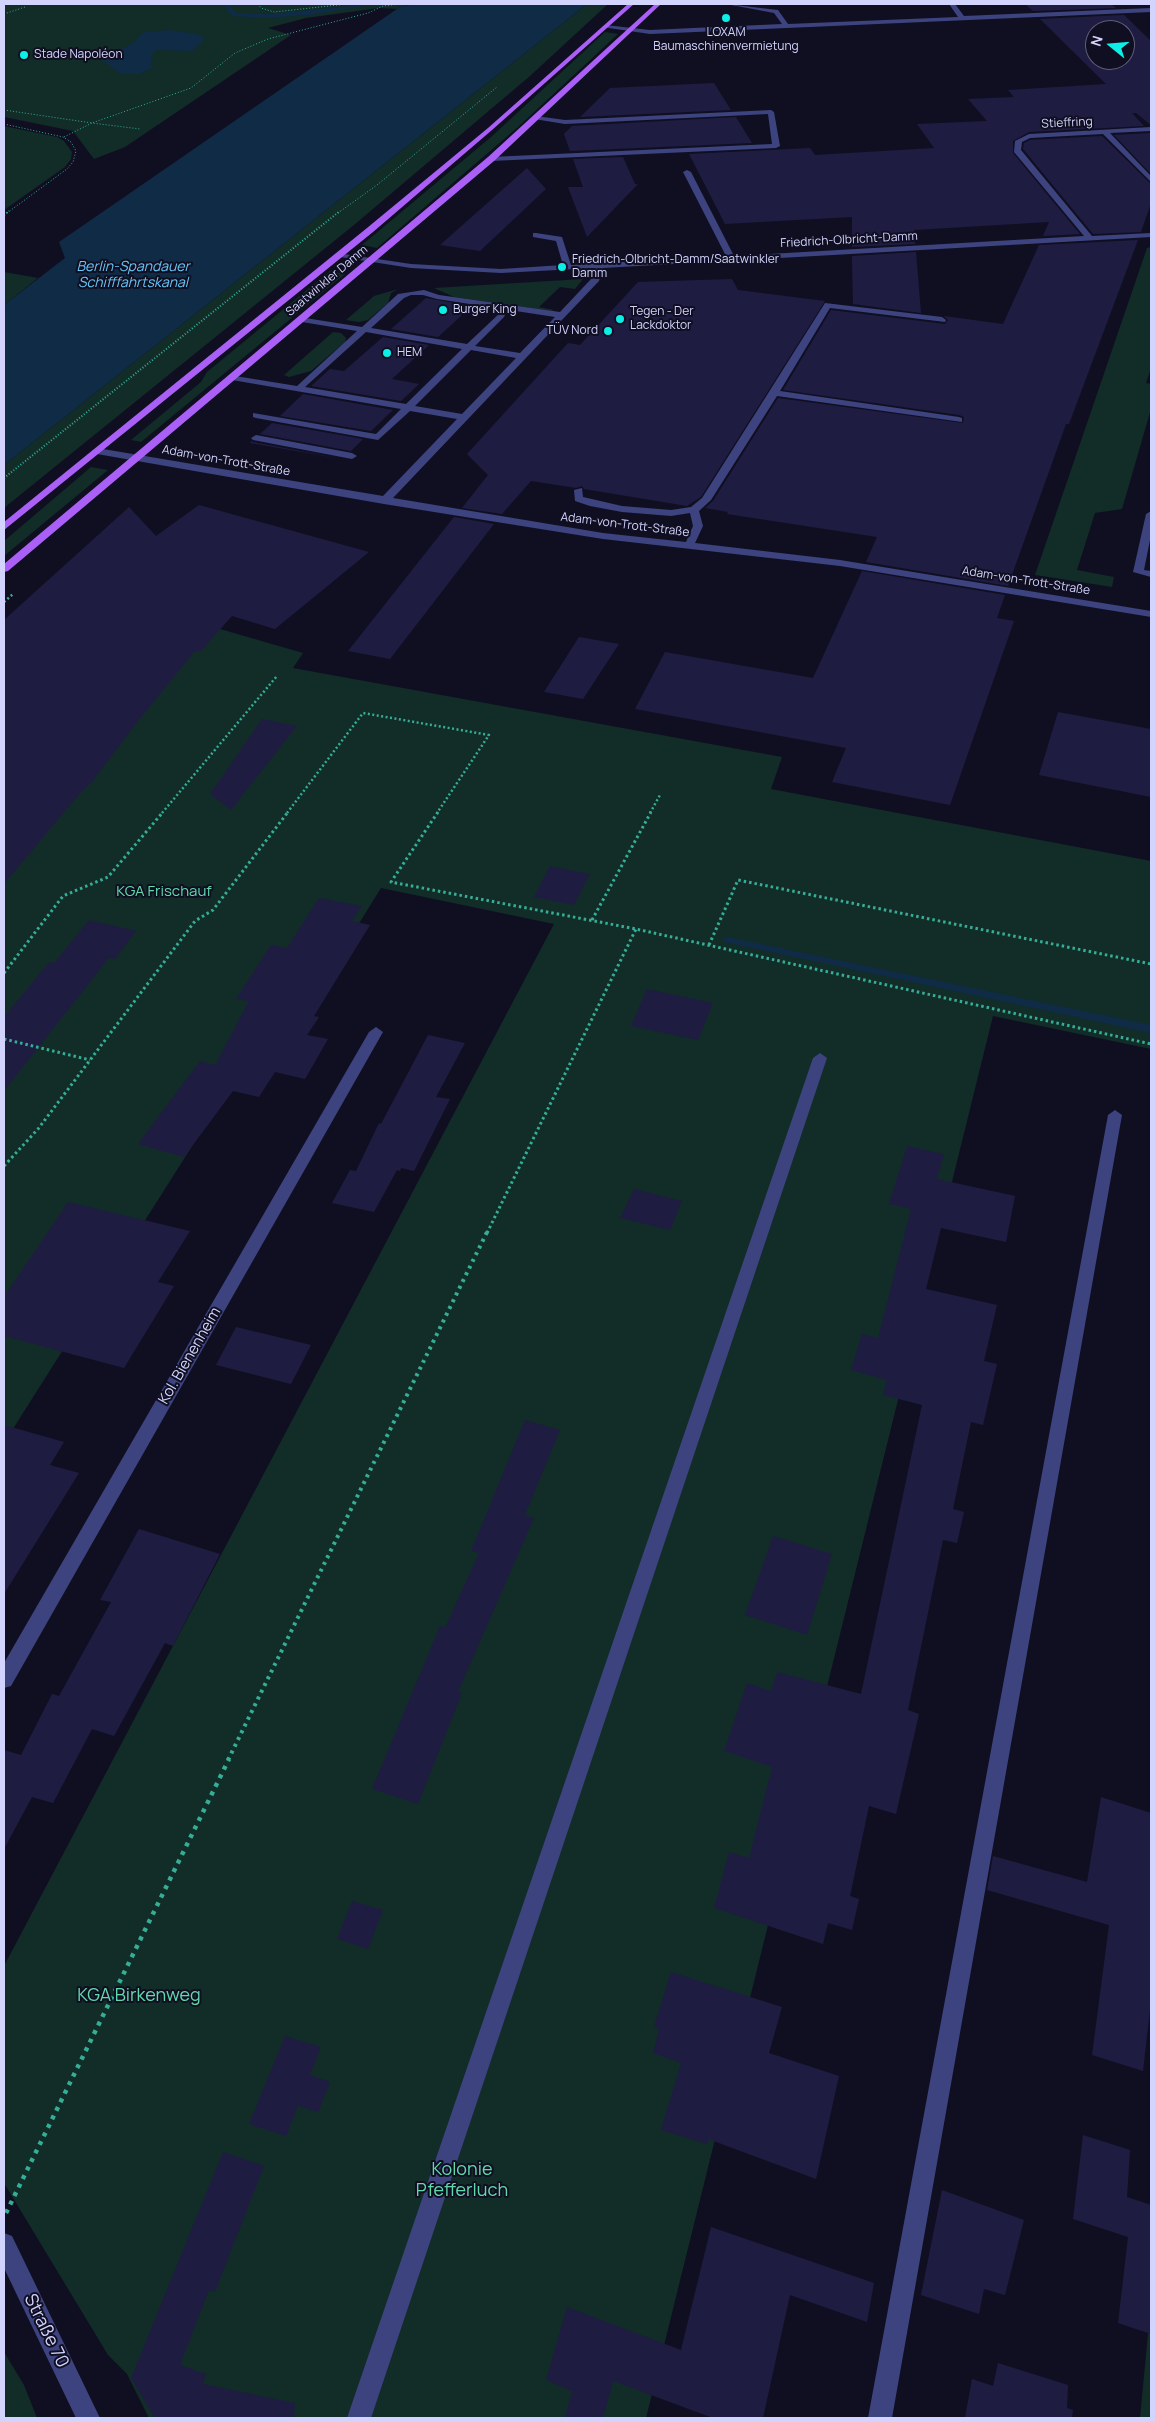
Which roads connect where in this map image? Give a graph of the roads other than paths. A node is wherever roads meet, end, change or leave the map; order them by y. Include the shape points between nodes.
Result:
1 (631, 4) edge
2 (658, 4) edge
3 (729, 4) edge
4 (952, 4) edge
5 (1151, 10) edge
6 (962, 18) junction
7 (613, 20) junction
8 (622, 20) dead end
9 (630, 22) dead end
10 (638, 22) junction
11 (786, 26) junction
12 (605, 27) junction
13 (704, 29) junction
14 (630, 30) junction
15 (536, 118) junction
16 (1151, 129) edge
17 (1105, 132) junction
18 (491, 159) junction
19 (687, 172) dead end
20 (1151, 180) edge
21 (536, 235) dead end
22 (1151, 235) edge
23 (1090, 238) junction
24 (340, 255) junction
25 (731, 258) junction
26 (372, 260) junction
27 (599, 266) junction
28 (568, 267) junction
29 (500, 315) dead end
30 (561, 315) junction
31 (302, 319) junction
32 (942, 320) dead end
33 (363, 330) junction
34 (469, 348) junction
35 (521, 356) junction
36 (232, 377) junction
37 (298, 389) junction
38 (774, 393) junction
39 (409, 408) junction
40 (256, 416) dead end
41 (463, 417) junction
42 (959, 420) dead end
43 (256, 438) dead end
44 (97, 452) junction
45 (352, 456) dead end
46 (136, 458) junction
47 (579, 490) dead end
48 (384, 501) junction
49 (694, 510) junction
50 (1151, 514) edge
51 (4, 527) edge
52 (689, 546) junction
53 (4, 569) edge
54 (1151, 574) edge
55 (1151, 614) edge
56 (376, 1032) dead end
57 (820, 1058) dead end
58 (1115, 1116) dead end
59 (4, 1680) edge
60 (4, 2244) edge
61 (88, 2418) edge
62 (359, 2418) edge
63 (880, 2418) edge

1 - 7 main road, Saatwinkler Damm
2 - 10 main road, Saatwinkler Damm
3 - 11 street via 776,11
4 - 6 street
5 - 6 street
6 - 11 street
7 - 8 street
7 - 12 main road, Saatwinkler Damm
9 - 10 street
10 - 13 street
10 - 14 main road, Saatwinkler Damm
11 - 13 street
12 - 14 street
12 - 24 main road, Saatwinkler Damm
13 - 14 street
14 - 15 main road, Saatwinkler Damm
15 - 18 main road, Saatwinkler Damm
15 - 18 street via 571,121 771,112 776,146
16 - 17 street, Stieffring
17 - 20 street
17 - 23 street, Stieffring via 1029,136 1019,142 1016,150
18 - 26 main road, Saatwinkler Damm
19 - 25 street
21 - 28 street via 559,239
22 - 23 street, Friedrich-Olbricht-Damm
23 - 25 street, Friedrich-Olbricht-Damm
24 - 26 street, Friedrich-Olbricht-Damm
24 - 44 main road, Saatwinkler Damm
25 - 27 street, Friedrich-Olbricht-Damm
26 - 28 street, Friedrich-Olbricht-Damm via 456,270
26 - 31 main road, Saatwinkler Damm
27 - 28 street, Friedrich-Olbricht-Damm
27 - 30 street via 596,279
29 - 34 street
30 - 33 street via 438,297 424,292 410,293 402,296
30 - 35 street
31 - 33 street
31 - 36 main road, Saatwinkler Damm
32 - 38 street via 828,305
33 - 34 street
33 - 37 street
34 - 35 street
34 - 39 street
35 - 41 street
36 - 37 street
36 - 46 main road, Saatwinkler Damm
37 - 39 street
38 - 42 street
38 - 49 street via 706,500
39 - 40 street via 378,437
39 - 41 street
41 - 48 street
43 - 45 street
44 - 46 street, Adam-von-Trott-Straße
44 - 51 main road, Saatwinkler Damm
46 - 48 street, Adam-von-Trott-Straße
46 - 53 main road, Saatwinkler Damm
47 - 49 street via 578,499 614,508 671,512
48 - 52 street, Adam-von-Trott-Straße via 603,536
49 - 52 street via 698,526
50 - 54 street via 1138,572
52 - 55 street, Adam-von-Trott-Straße via 840,563
56 - 59 street, Kol. Bienenheim
57 - 62 street
58 - 63 street
60 - 61 street, Straße 70

